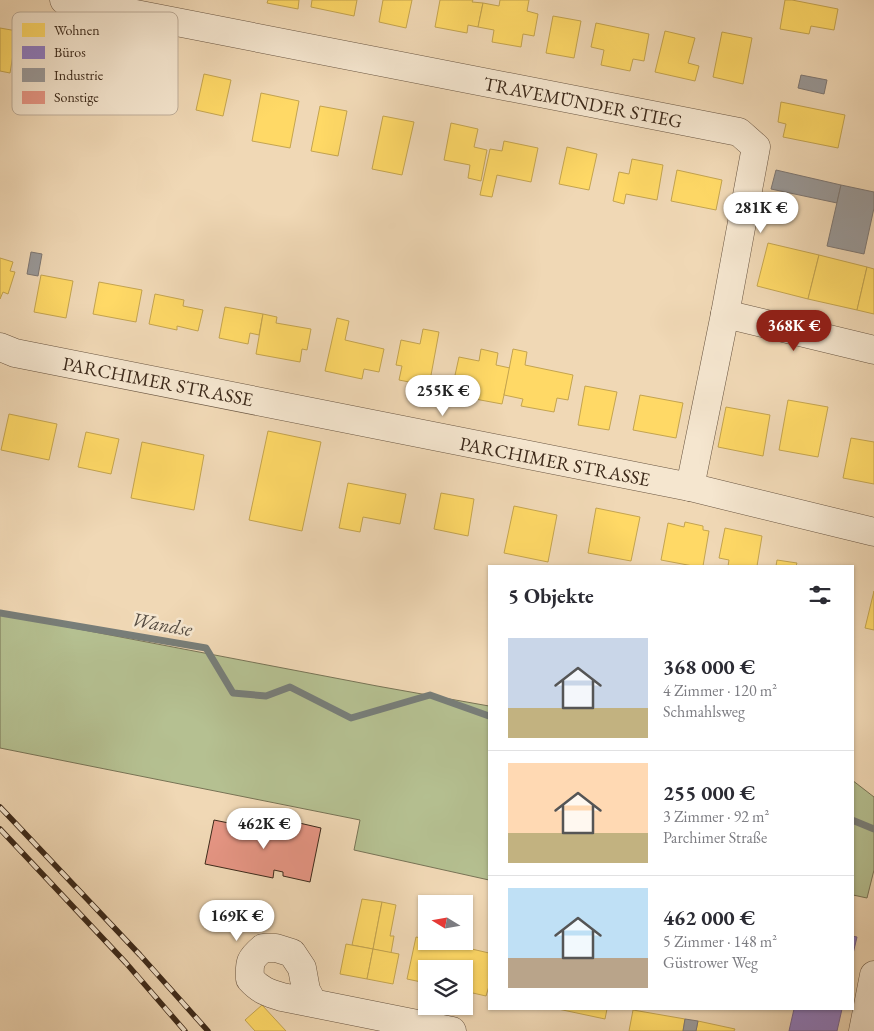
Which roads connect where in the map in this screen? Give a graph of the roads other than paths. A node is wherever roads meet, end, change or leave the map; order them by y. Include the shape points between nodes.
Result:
1 (64, 0) edge
2 (125, 12) edge
3 (178, 22) edge
4 (725, 314) junction
5 (0, 347) edge
6 (874, 350) edge
7 (690, 488) junction
8 (874, 532) edge
9 (874, 975) edge
10 (313, 1003) dead end
11 (452, 1031) edge
12 (863, 1031) edge

1 - 2 street, TRAVEMÜNDER STIEG
3 - 4 street, TRAVEMÜNDER STIEG via 740,132 756,147
4 - 6 street
4 - 7 street, TRAVEMÜNDER STIEG
5 - 7 street, PARCHIMER STRASSE via 15,353
7 - 8 street, PARCHIMER STRASSE
9 - 12 street
10 - 11 street

